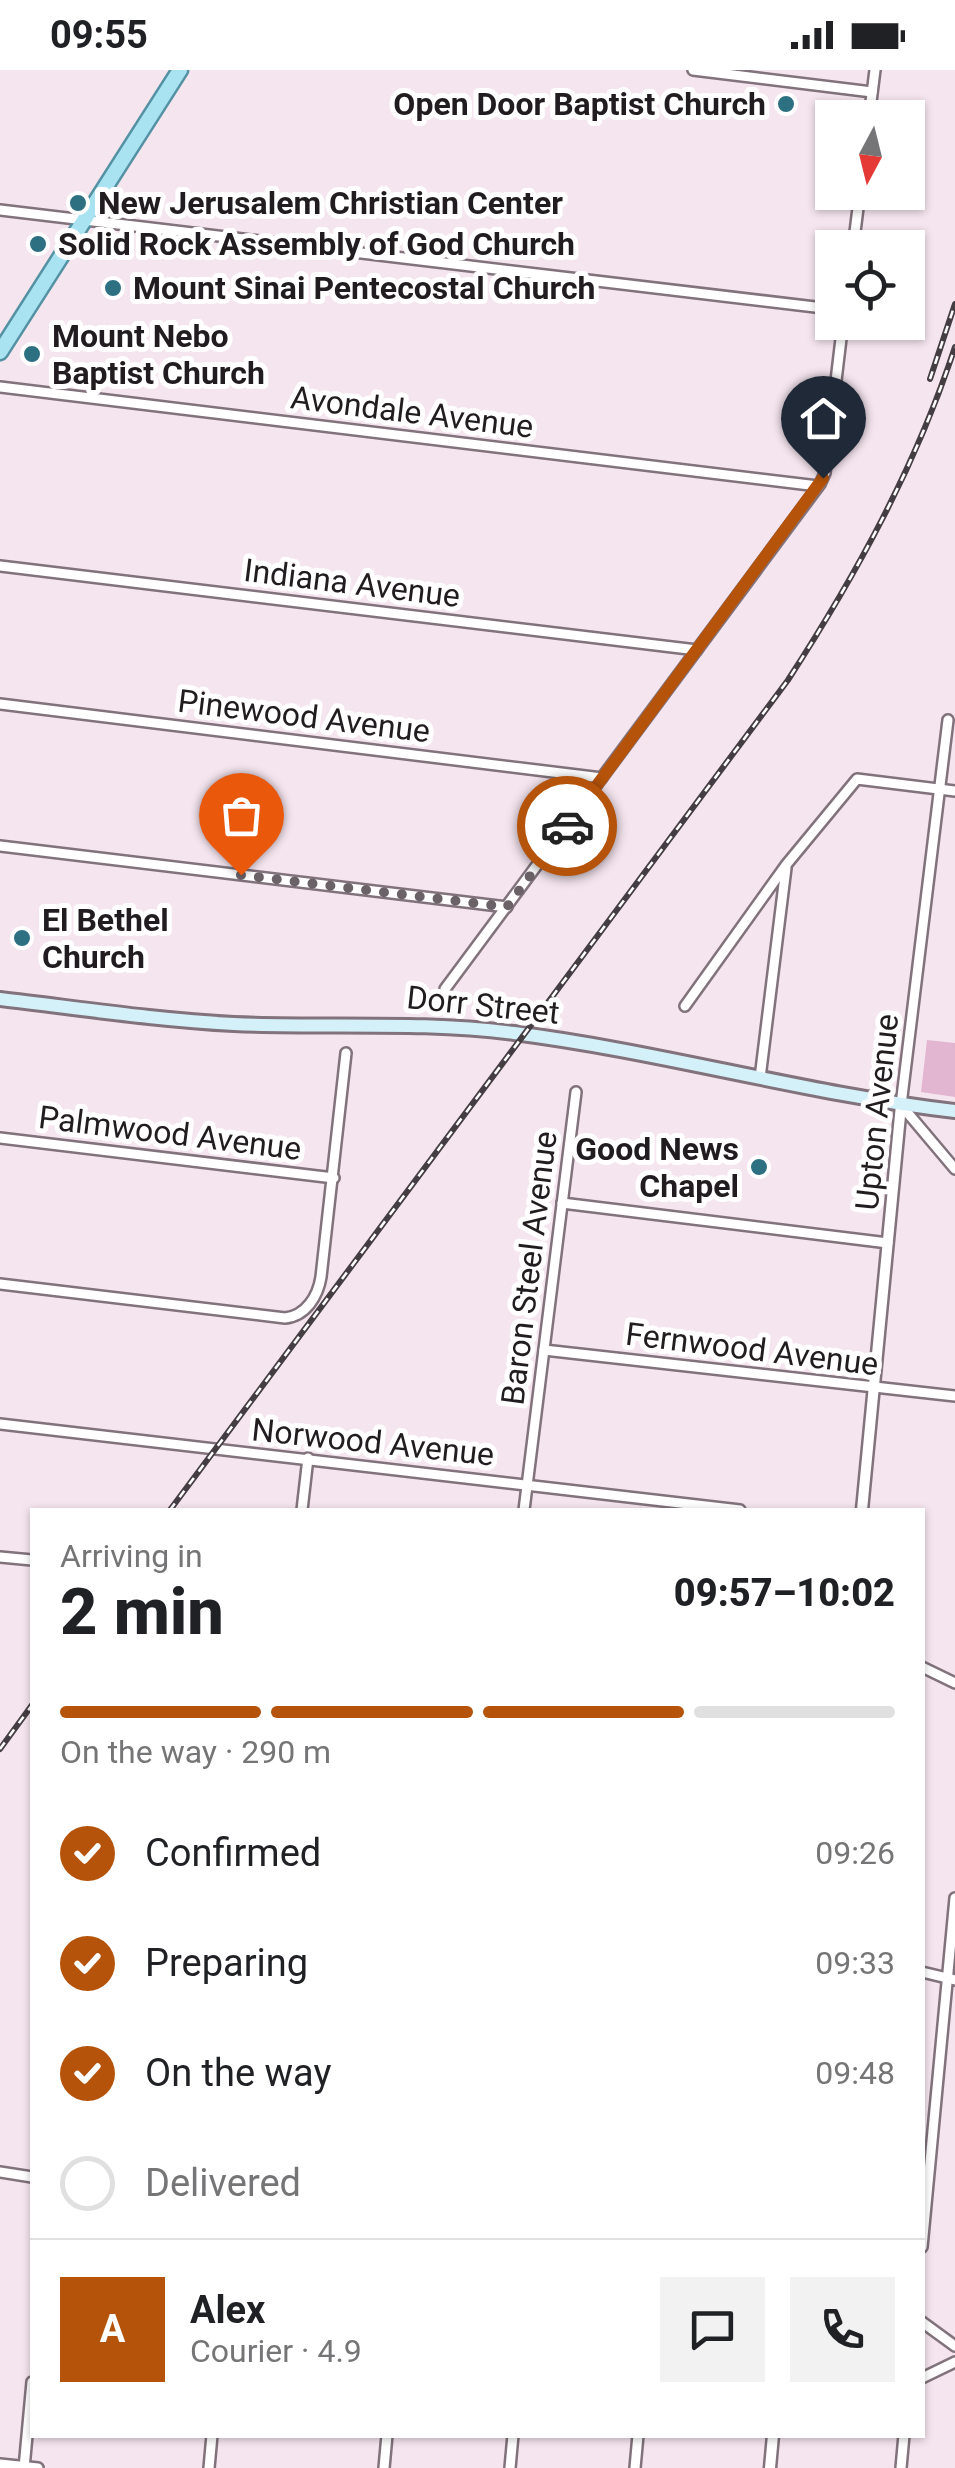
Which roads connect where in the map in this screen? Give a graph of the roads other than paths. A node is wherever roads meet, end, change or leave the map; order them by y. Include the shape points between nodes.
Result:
1 (180, 70) edge
2 (693, 70) edge
3 (875, 70) edge
4 (872, 92) junction
5 (871, 100) edge
6 (0, 210) edge
7 (84, 220) junction
8 (815, 308) edge
9 (842, 340) edge
10 (0, 352) edge
11 (0, 387) edge
12 (818, 486) junction
13 (0, 566) edge
14 (697, 650) junction
15 (0, 704) edge
16 (948, 720) dead end
17 (602, 778) junction
18 (940, 789) junction
19 (955, 791) edge
20 (0, 846) edge
21 (786, 865) junction
22 (507, 907) junction
23 (445, 990) dead end
24 (0, 998) edge
25 (685, 1006) dead end
26 (346, 1052) dead end
27 (760, 1078) junction
28 (576, 1092) dead end
29 (901, 1105) junction
30 (955, 1111) edge
31 (0, 1138) edge
32 (955, 1169) edge
33 (334, 1178) junction
34 (562, 1203) junction
35 (888, 1243) junction
36 (0, 1284) edge
37 (544, 1350) junction
38 (874, 1390) junction
39 (955, 1396) edge
40 (0, 1424) edge
41 (308, 1458) junction
42 (528, 1484) junction
43 (302, 1508) edge
44 (524, 1508) edge
45 (724, 1508) edge
46 (862, 1508) edge
47 (0, 1557) edge
48 (30, 1560) edge
49 (925, 1668) edge
50 (955, 1682) edge
51 (955, 1898) edge
52 (925, 1973) edge
53 (951, 1978) edge
54 (0, 2172) edge
55 (30, 2177) edge
56 (925, 2219) edge
57 (925, 2324) edge
58 (955, 2346) edge
59 (955, 2362) edge
60 (925, 2377) edge
61 (30, 2403) edge
62 (212, 2438) edge
63 (387, 2438) edge
64 (513, 2438) edge
65 (638, 2438) edge
66 (773, 2438) edge
67 (904, 2438) edge
68 (0, 2464) edge
69 (24, 2467) edge
70 (38, 2468) edge
71 (210, 2468) edge
72 (384, 2468) edge
73 (510, 2468) edge
74 (635, 2468) edge
75 (770, 2468) edge
76 (901, 2468) edge

1 - 7 main road
2 - 4 street
3 - 4 street
4 - 5 street
6 - 7 street
7 - 8 street
7 - 10 main road
9 - 12 street
11 - 12 street, Avondale Avenue
12 - 14 street
13 - 14 street, Indiana Avenue
14 - 17 street
15 - 17 street, Pinewood Avenue
16 - 18 street, Upton Avenue
17 - 22 street
18 - 19 street
18 - 21 street via 856,779
18 - 29 street, Upton Avenue
20 - 22 street
21 - 25 street
21 - 27 street
22 - 23 street
24 - 27 main road, Dorr Street via 197,1022 471,1028
26 - 33 street
27 - 29 main road, Dorr Street
28 - 34 street, Baron Steel Avenue
29 - 30 main road, Dorr Street
29 - 32 street
29 - 35 street, Upton Avenue
31 - 33 street, Palmwood Avenue
33 - 36 street via 320,1286 298,1315
34 - 35 street
34 - 37 street, Baron Steel Avenue
35 - 38 street, Upton Avenue
37 - 38 street, Fernwood Avenue
37 - 42 street, Baron Steel Avenue
38 - 39 street, Fernwood Avenue
38 - 46 street, Upton Avenue
40 - 41 street, Norwood Avenue
41 - 42 street, Norwood Avenue
41 - 43 street
42 - 44 street, Baron Steel Avenue
42 - 45 street, Norwood Avenue
47 - 48 street
49 - 50 street
51 - 53 street
52 - 53 street
53 - 56 street
54 - 55 street
57 - 58 street
59 - 60 street
61 - 69 street
62 - 71 street
63 - 72 street
64 - 73 street
65 - 74 street
66 - 75 street
67 - 76 street
68 - 69 street
69 - 70 street

